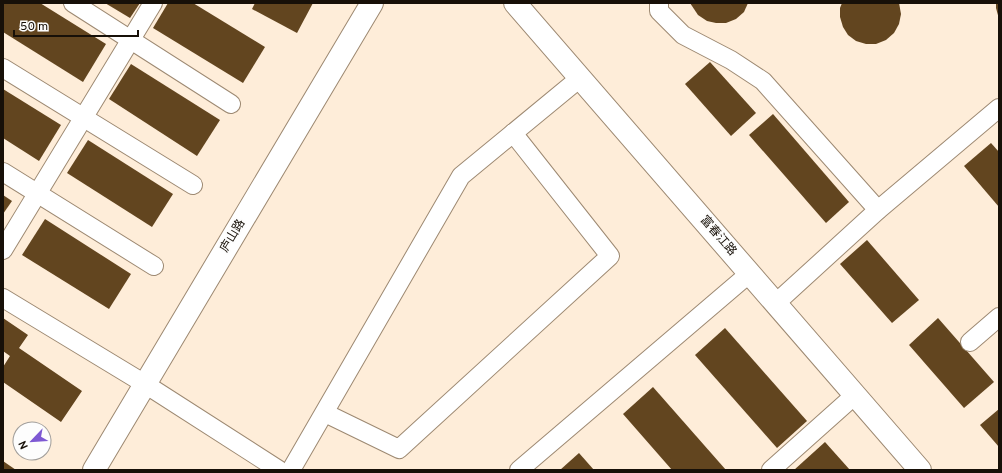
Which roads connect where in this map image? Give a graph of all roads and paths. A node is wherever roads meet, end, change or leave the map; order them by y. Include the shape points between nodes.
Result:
1 (74, 3) edge
2 (153, 3) edge
3 (372, 3) edge
4 (515, 3) edge
5 (659, 3) edge
6 (131, 39) junction
7 (3, 68) edge
8 (580, 78) junction
9 (231, 104) dead end
10 (999, 108) edge
11 (83, 118) junction
12 (514, 133) junction
13 (3, 172) edge
14 (193, 185) dead end
15 (38, 194) junction
16 (878, 210) junction
17 (3, 250) edge
18 (154, 266) dead end
19 (750, 273) junction
20 (3, 298) edge
21 (776, 304) junction
22 (999, 317) edge
23 (970, 342) dead end
24 (145, 384) junction
25 (855, 395) junction
26 (324, 413) junction
27 (94, 470) edge
28 (279, 470) edge
29 (292, 470) edge
30 (519, 470) edge
31 (771, 470) edge
32 (920, 470) edge

1 - 6 street
2 - 6 street
3 - 24 street, 庐山路
4 - 8 street, 富春江路
5 - 16 street via 659,11 683,35 764,81
6 - 9 street
6 - 11 street
7 - 11 street
8 - 12 street
8 - 19 street, 富春江路
10 - 16 street
11 - 14 street
11 - 15 street
12 - 26 street via 461,176
12 - 26 street via 610,256 399,450
13 - 15 street
15 - 17 street
15 - 18 street
16 - 21 street
19 - 21 street, 富春江路
19 - 30 street
20 - 24 street
21 - 25 street, 富春江路
22 - 23 street
24 - 27 street, 庐山路
24 - 28 street
25 - 31 street
25 - 32 street, 富春江路
26 - 29 street

